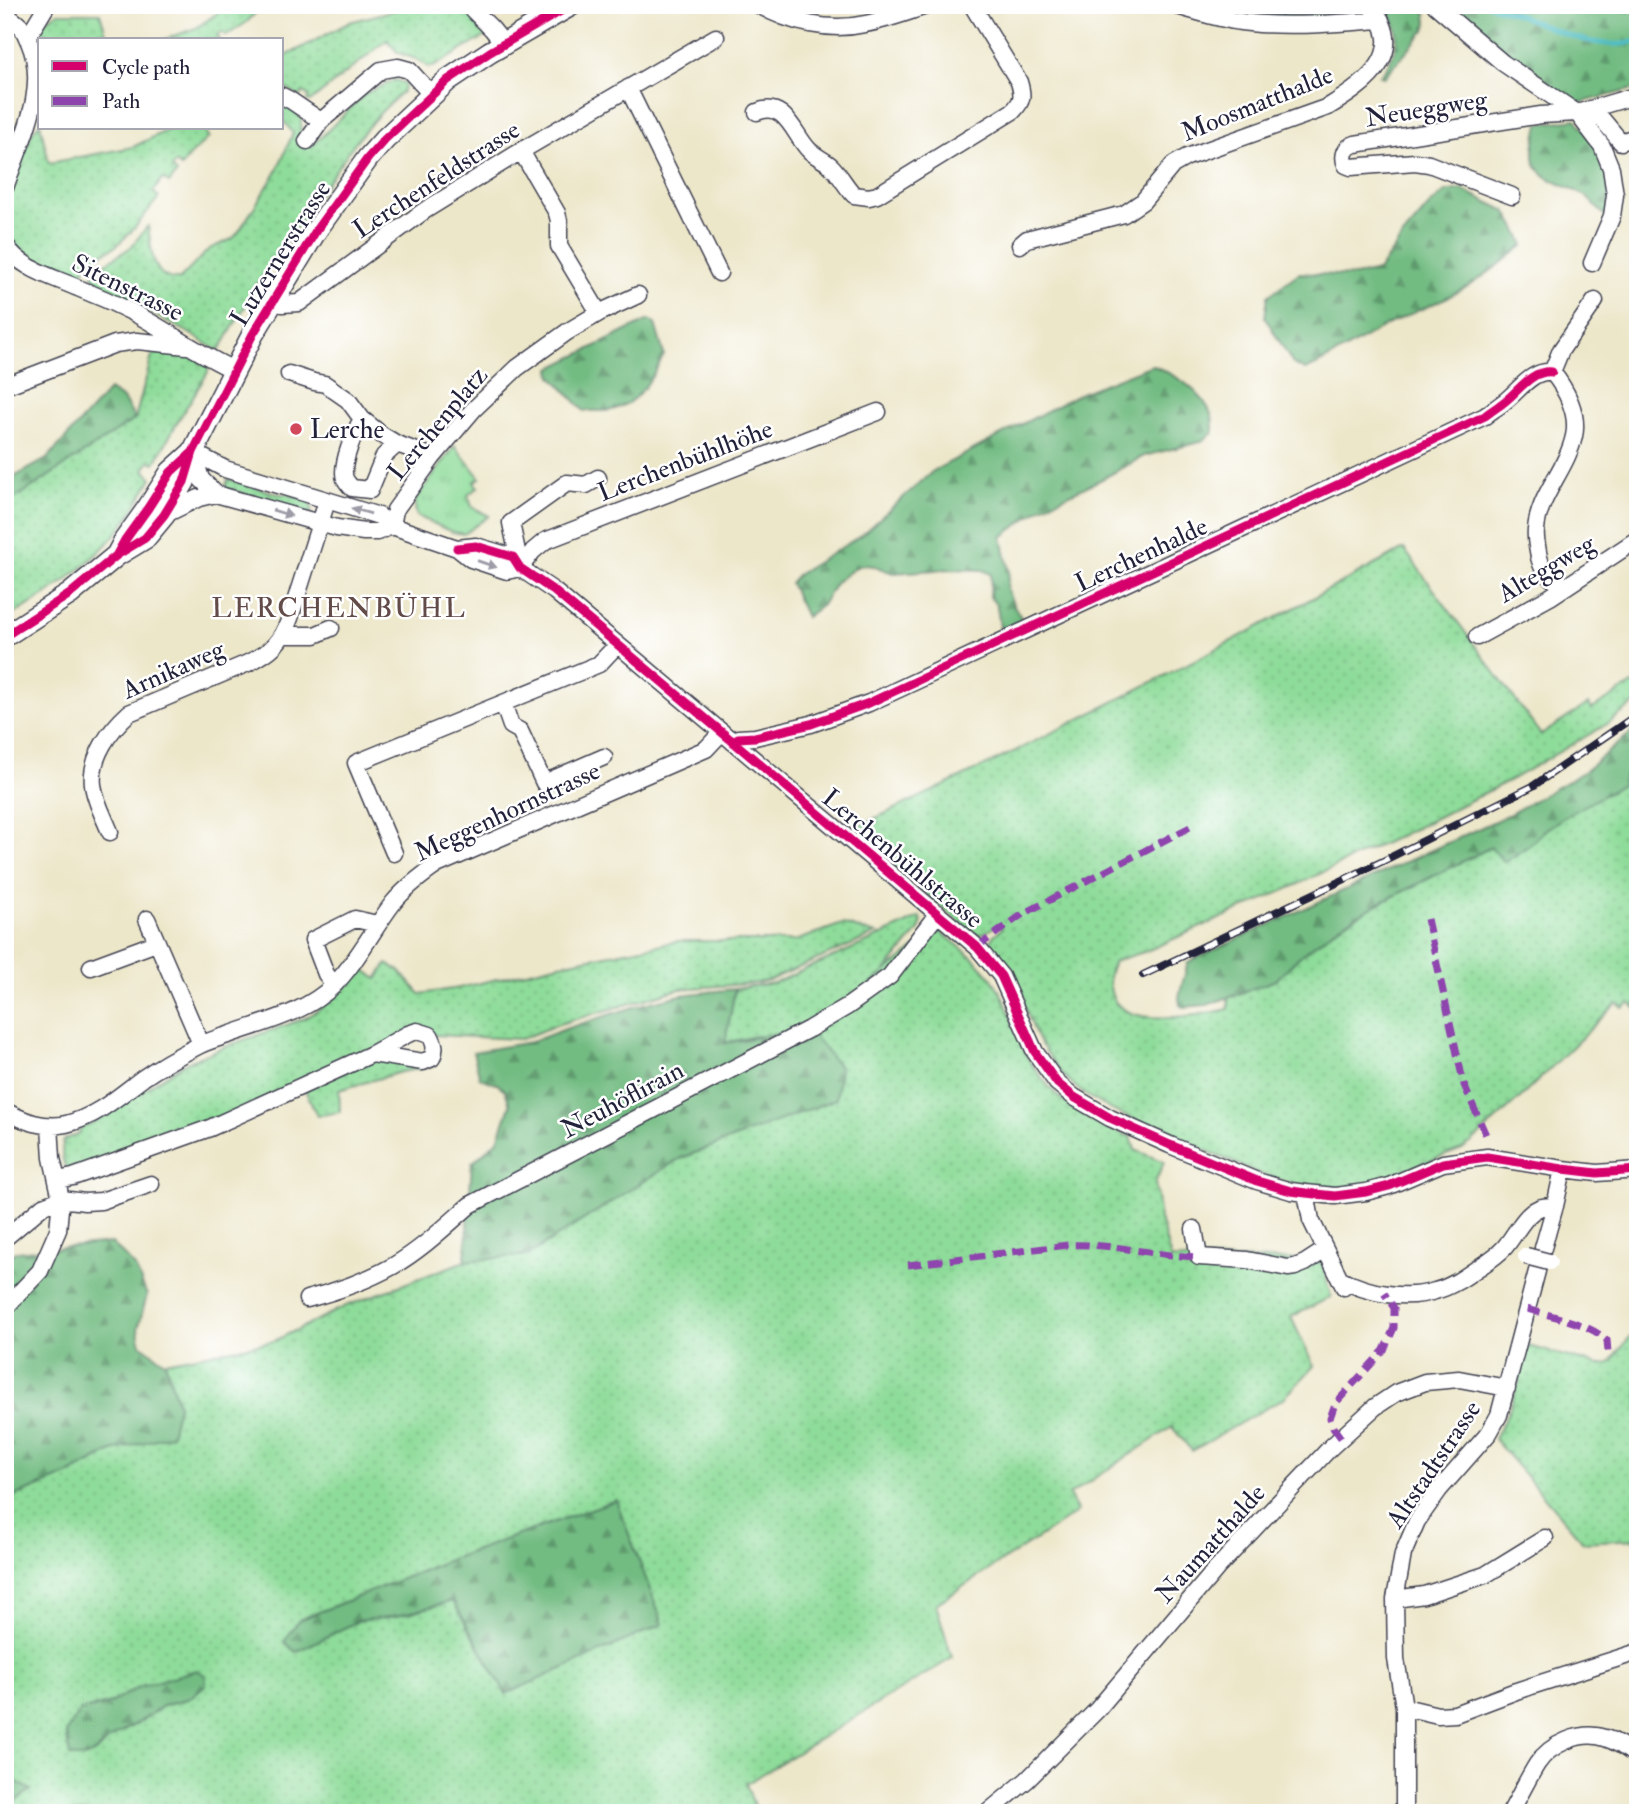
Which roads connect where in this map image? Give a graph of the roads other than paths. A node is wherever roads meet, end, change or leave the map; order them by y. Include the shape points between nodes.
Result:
1 (47, 5) edge
2 (468, 5) edge
3 (571, 5) edge
4 (759, 5) edge
5 (929, 5) edge
6 (972, 5) edge
7 (1173, 5) edge
8 (1370, 5) edge
9 (1435, 5) edge
10 (5, 14) edge
11 (1381, 20) junction
12 (716, 37) dead end
13 (27, 38) junction
14 (503, 44) junction
15 (628, 88) junction
16 (432, 95) junction
17 (1638, 95) edge
18 (284, 97) edge
19 (757, 112) dead end
20 (1577, 113) junction
21 (321, 121) junction
22 (1638, 136) edge
23 (307, 141) dead end
24 (521, 151) junction
25 (5, 188) edge
26 (1512, 196) dead end
27 (5, 244) edge
28 (1020, 245) dead end
29 (1592, 262) dead end
30 (719, 273) dead end
31 (638, 295) dead end
32 (272, 301) junction
33 (1595, 301) dead end
34 (598, 313) junction
35 (190, 345) junction
36 (234, 370) junction
37 (1552, 372) junction
38 (289, 374) dead end
39 (5, 386) edge
40 (878, 412) dead end
41 (362, 419) junction
42 (397, 444) junction
43 (193, 452) junction
44 (433, 457) junction
45 (598, 478) dead end
46 (216, 494) junction
47 (327, 500) junction
48 (164, 515) junction
49 (319, 524) junction
50 (392, 526) junction
51 (1638, 539) edge
52 (117, 555) junction
53 (520, 568) junction
54 (1567, 586) junction
55 (331, 628) dead end
56 (284, 635) junction
57 (5, 636) edge
58 (1477, 637) dead end
59 (617, 645) junction
60 (503, 703) junction
61 (728, 737) junction
62 (604, 757) dead end
63 (110, 832) dead end
64 (394, 853) dead end
65 (938, 913) junction
66 (146, 919) dead end
67 (377, 924) junction
68 (156, 943) junction
69 (91, 967) dead end
70 (334, 985) junction
71 (201, 1044) junction
72 (372, 1054) dead end
73 (5, 1111) edge
74 (50, 1126) junction
75 (1563, 1169) junction
76 (1638, 1170) edge
77 (57, 1180) junction
78 (152, 1184) dead end
79 (1306, 1193) junction
80 (61, 1199) junction
81 (1555, 1206) junction
82 (1194, 1229) dead end
83 (5, 1238) edge
84 (1503, 1249) junction
85 (1325, 1250) junction
86 (1543, 1261) junction
87 (307, 1299) dead end
88 (5, 1308) edge
89 (1507, 1388) junction
90 (1545, 1538) dead end
91 (1395, 1599) junction
92 (1638, 1652) edge
93 (1404, 1707) junction
94 (1638, 1757) edge
95 (987, 1813) edge
96 (1404, 1813) edge
97 (1510, 1813) edge

1 - 13 street
2 - 14 street
3 - 14 main road, Luzernerstrasse
4 - 5 street via 787,18 839,27
6 - 19 street via 1019,82 1020,105 877,195 854,195 829,164 810,152 786,118 772,109
7 - 11 street via 1220,19 1261,24
8 - 11 street, Moosmatthalde
9 - 20 street via 1503,63
10 - 13 street via 23,28
11 - 28 street, Moosmatthalde via 1387,42 1382,61 1346,96 1328,107 1186,157 1124,215 1027,239
12 - 15 street, Lerchenfeldstrasse
13 - 25 street via 33,52 36,93
14 - 16 main road, Luzernerstrasse
15 - 24 street, Lerchenfeldstrasse
15 - 30 street
16 - 21 street via 409,70 382,70
16 - 32 main road, Luzernerstrasse via 368,158
17 - 20 street
18 - 21 street
20 - 22 street via 1602,119 1621,142
20 - 26 street, Neueggweg via 1355,144 1344,155 1346,165 1352,167 1429,164
20 - 29 street via 1608,156 1615,189 1612,216
21 - 23 street
24 - 32 street, Lerchenfeldstrasse via 424,211 299,303
24 - 34 street via 557,213 559,246
27 - 35 street, Sitenstrasse via 32,268 130,311
31 - 34 street, Lerchenplatz
32 - 36 main road, Luzernerstrasse
33 - 37 street via 1561,350
34 - 44 street, Lerchenplatz via 517,368
35 - 36 street, Sitenstrasse
35 - 39 street via 115,344
36 - 43 main road, Luzernerstrasse
37 - 54 street via 1574,415 1575,434 1542,505 1536,530 1542,569
37 - 61 street, Lerchenhalde via 1532,377 1485,416 869,704 811,724 755,737
38 - 41 street via 325,384 348,400
40 - 53 street, Lerchenbühlhöhe via 545,541
41 - 42 street
41 - 42 street via 345,464 345,480 352,488 370,490 384,456
42 - 44 street
43 - 46 street via 201,479
43 - 47 street, Lerchenbühlstrasse via 225,469
43 - 48 main road, Luzernerstrasse via 184,482
43 - 52 main road, Luzernerstrasse via 171,472
44 - 50 street, Lerchenplatz via 395,510
45 - 53 street via 586,485 567,484 511,523
46 - 48 street
46 -> 49 street, Lerchenbühlstrasse
47 - 49 street
50 -> 47 street, Lerchenbühlstrasse via 379,516
48 - 52 main road, Luzernerstrasse via 145,538
49 - 50 street, Lerchenbühlstrasse via 364,532
49 - 56 street
50 - 53 street, Lerchenbühlstrasse via 507,571
51 - 54 street, Alteggweg
52 - 57 main road, Luzernerstrasse via 70,594
53 - 59 street, Lerchenbühlstrasse
54 - 58 street, Alteggweg
55 - 56 street via 314,635
56 - 63 street, Arnikaweg via 266,654 130,713 114,726 93,771 93,785
59 - 60 street via 599,664
59 - 61 street, Lerchenbühlstrasse
60 - 62 street via 544,783
60 - 64 street via 356,763
61 - 65 street, Lerchenbühlstrasse
61 - 67 street, Meggenhornstrasse via 437,864 395,900
65 - 79 street, Lerchenbühlstrasse via 977,947 1001,976 1035,1052 1057,1083 1074,1097 1110,1118 1257,1181
65 - 87 street, Neuhöflirain via 890,976 848,1006 471,1205 393,1266
66 - 68 street
67 - 70 street, Meggenhornstrasse
67 - 70 street via 355,919 313,940
68 - 69 street
68 - 71 street
70 - 71 street, Meggenhornstrasse via 288,1014
71 - 74 street, Meggenhornstrasse via 94,1113
72 - 77 street via 210,1128
73 - 74 street, Meggenhornstrasse
74 - 77 street
75 - 76 street, Lerchenbühlstrasse via 1597,1173
75 - 79 street, Lerchenbühlstrasse via 1487,1157 1443,1163 1366,1192
75 - 81 street, Altstadtstrasse
77 - 80 street
78 - 80 street via 101,1201
79 - 85 street via 1311,1220
80 - 83 street via 43,1206
80 - 88 street via 58,1230 40,1271
81 - 84 street via 1540,1207 1522,1222
81 - 86 street, Altstadtstrasse
82 - 85 street via 1199,1257 1295,1268
84 - 85 street via 1462,1279 1436,1291 1404,1296 1349,1284 1343,1287
84 - 86 street, bridge
86 - 89 street, Altstadtstrasse
89 - 91 street, Altstadtstrasse via 1489,1433 1417,1521 1403,1554
89 - 95 street, Naumatthalde via 1459,1379 1425,1381 1375,1407 1217,1568 1097,1710
90 - 91 street via 1485,1575
91 - 93 street, Altstadtstrasse via 1396,1659
92 - 93 street via 1455,1714
93 - 96 street, Altstadtstrasse
94 - 97 street via 1605,1738 1574,1738 1554,1747 1538,1762

